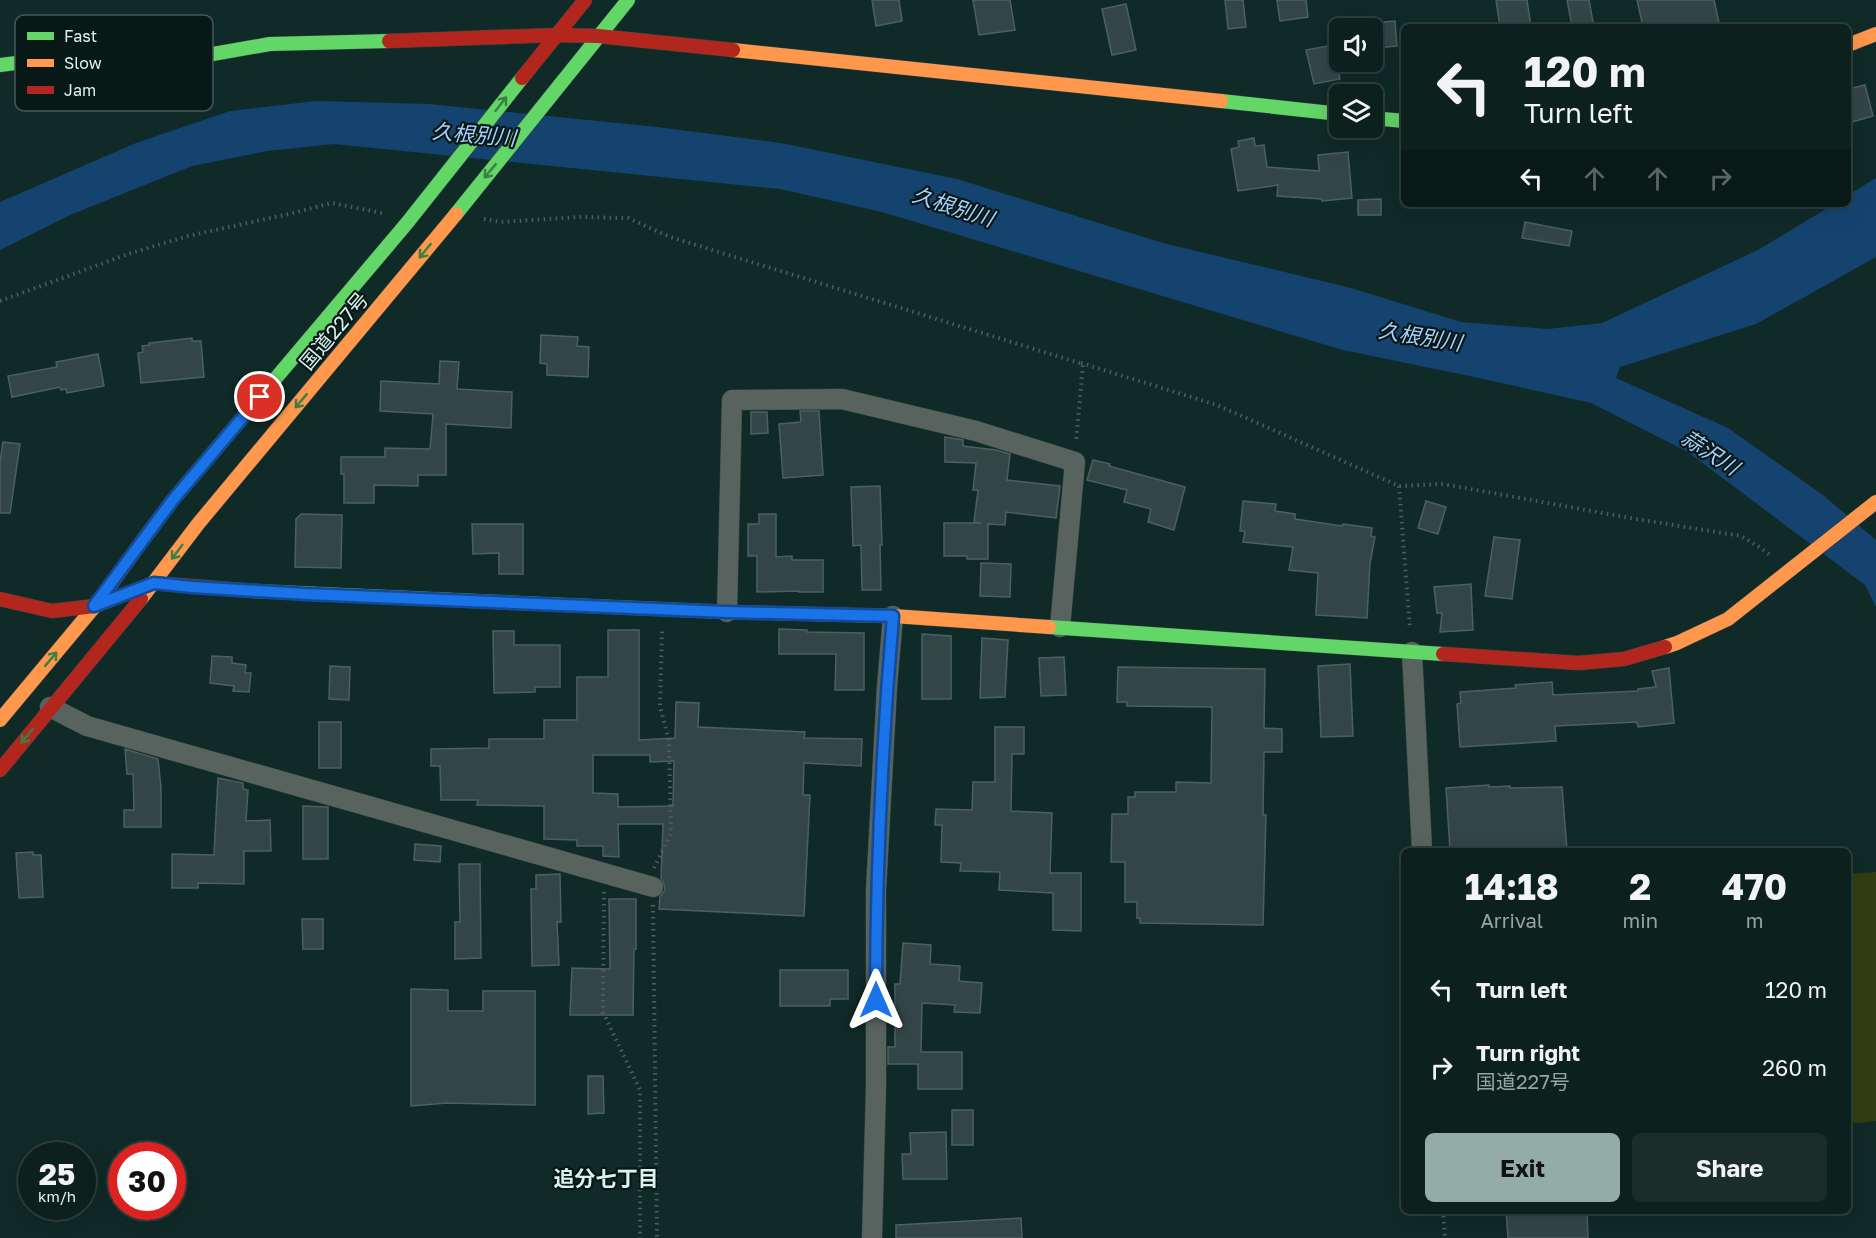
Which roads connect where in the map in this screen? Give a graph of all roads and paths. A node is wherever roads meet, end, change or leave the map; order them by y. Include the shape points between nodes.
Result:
1 (585, 0) edge
2 (628, 0) edge
3 (1876, 34) edge
4 (555, 35) junction
5 (598, 36) junction
6 (1851, 44) edge
7 (213, 54) edge
8 (15, 63) edge
9 (0, 65) edge
10 (1329, 113) edge
11 (1383, 119) edge
12 (1401, 121) edge
13 (458, 210) junction
14 (407, 223) junction
15 (0, 301) edge
16 (1077, 362) junction
17 (1075, 462) junction
18 (1398, 486) junction
19 (1876, 502) edge
20 (1788, 571) junction
21 (154, 583) junction
22 (0, 599) edge
23 (94, 606) junction
24 (663, 609) junction
25 (727, 612) junction
26 (893, 616) junction
27 (1060, 627) junction
28 (1412, 652) junction
29 (50, 707) junction
30 (0, 720) edge
31 (0, 770) edge
32 (1422, 848) edge
33 (605, 873) junction
34 (653, 887) junction
35 (1443, 1214) edge
36 (640, 1238) edge
37 (657, 1238) edge
38 (872, 1238) edge
39 (1445, 1238) edge

1 - 4 main road, 国道227号
2 - 5 main road, 国道227号
3 - 6 main road
4 - 5 main road
4 - 7 main road via 270,44
14 -> 4 main road, 国道227号
5 - 10 main road
5 -> 13 main road, 国道227号
8 - 9 main road
11 - 12 main road
13 - 16 path via 501,222 628,218 670,237
13 -> 21 main road, 国道227号 via 198,524
14 - 15 path via 378,211 332,203 188,236
14 - 23 main road, 国道227号 via 172,501
16 - 17 path via 1083,363
16 - 18 path via 1216,405
17 - 25 street via 976,431 842,399 732,400
17 - 27 street
18 - 20 path via 1443,484 1742,536
18 - 28 path
19 - 20 main road
20 - 28 main road via 1728,619 1677,643 1624,659 1579,663
21 - 23 main road
21 - 24 main road via 306,594
21 - 29 main road, 国道227号
22 - 23 main road via 52,611
30 -> 23 main road, 国道227号
24 - 25 main road
24 - 34 path via 660,706 669,741 671,832 653,869
25 - 26 main road
26 - 27 main road
26 - 38 street via 876,891
27 - 28 main road
28 - 32 street
29 -> 31 main road, 国道227号
29 - 33 street via 87,726
33 - 34 street
33 - 36 path via 603,1012 640,1090
34 - 37 path
35 - 39 path

